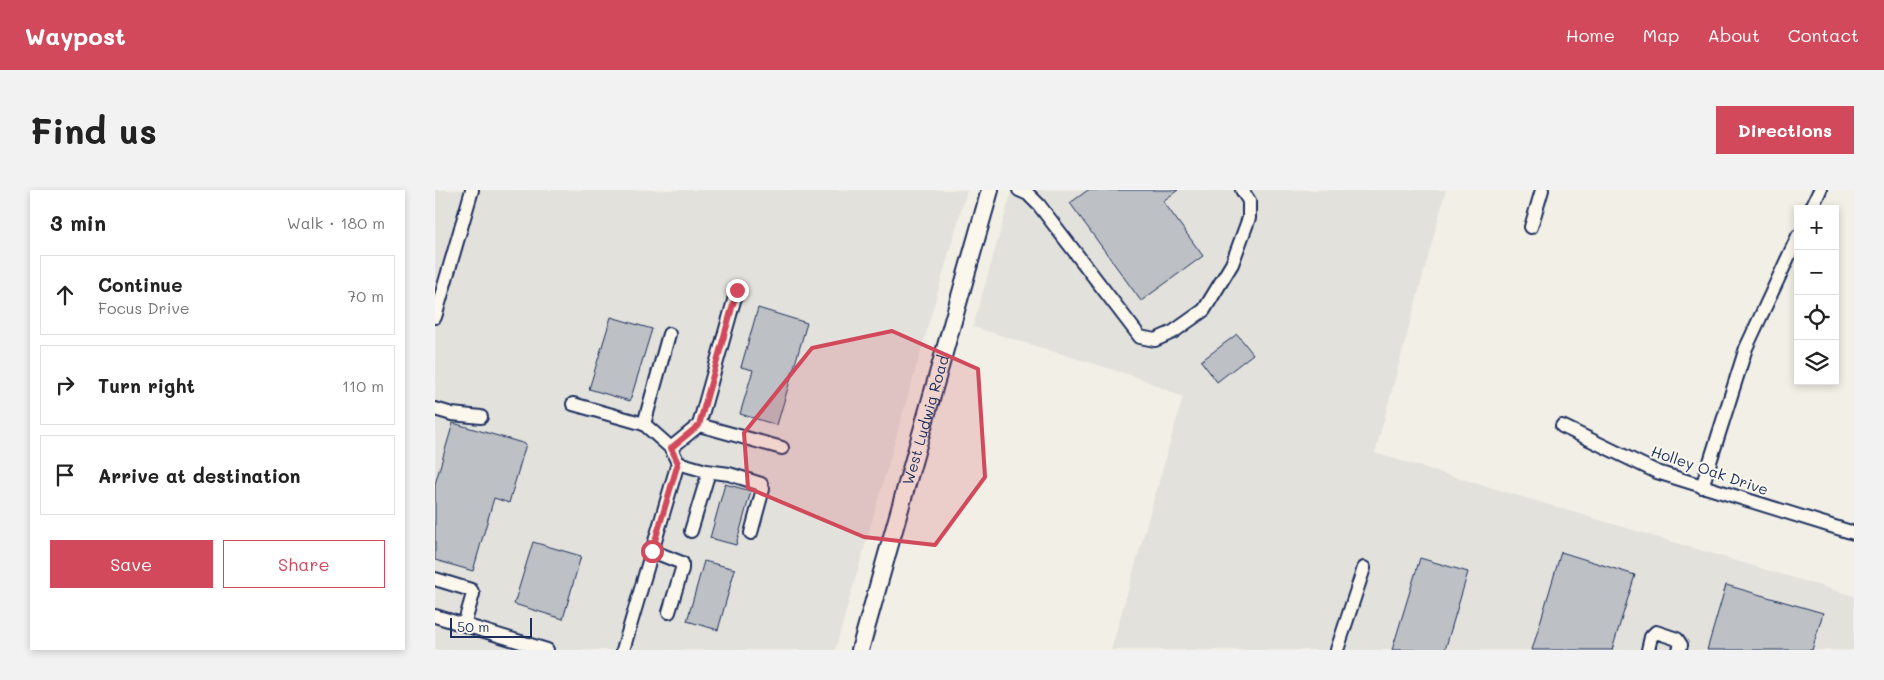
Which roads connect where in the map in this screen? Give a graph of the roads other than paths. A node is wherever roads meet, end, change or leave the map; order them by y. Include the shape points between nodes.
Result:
1 (472, 190) edge
2 (990, 190) edge
3 (1019, 190) edge
4 (1242, 190) edge
5 (1542, 190) edge
6 (1820, 190) edge
7 (1813, 205) edge
8 (1531, 227) dead end
9 (1794, 245) edge
10 (737, 290) dead end
11 (435, 317) edge
12 (669, 334) dead end
13 (573, 404) dead end
14 (435, 409) edge
15 (481, 417) dead end
16 (645, 424) junction
17 (699, 425) junction
18 (1561, 426) dead end
19 (671, 448) junction
20 (783, 448) dead end
21 (678, 463) junction
22 (706, 471) junction
23 (1703, 487) junction
24 (691, 531) dead end
25 (751, 533) dead end
26 (1854, 533) edge
27 (652, 551) junction
28 (1364, 568) dead end
29 (435, 579) edge
30 (669, 612) dead end
31 (435, 616) edge
32 (464, 625) junction
33 (547, 650) edge
34 (623, 650) edge
35 (860, 650) edge
36 (1337, 650) edge
37 (1648, 650) edge
38 (1679, 650) edge

1 - 11 street
2 - 35 main road, West Ludwig Road
3 - 4 street via 1039,205 1140,337 1155,340 1173,332 1204,310 1232,264 1249,218 1249,201
5 - 8 street
6 - 7 street
9 - 23 street via 1746,348
10 - 17 street
12 - 16 street
13 - 16 street
14 - 15 street
16 - 19 street
17 - 19 street
17 - 20 street
18 - 23 street, Holley Oak Drive via 1657,472
19 - 21 street
21 - 22 street
21 - 27 street
22 - 24 street via 708,475
22 - 25 street via 761,484 763,489
23 - 26 street, Holley Oak Drive
27 - 30 street via 682,562
27 - 34 street
28 - 36 street
29 - 32 street via 471,590 473,594
31 - 32 street
32 - 33 street
37 - 38 street via 1655,632 1677,638 1681,645

